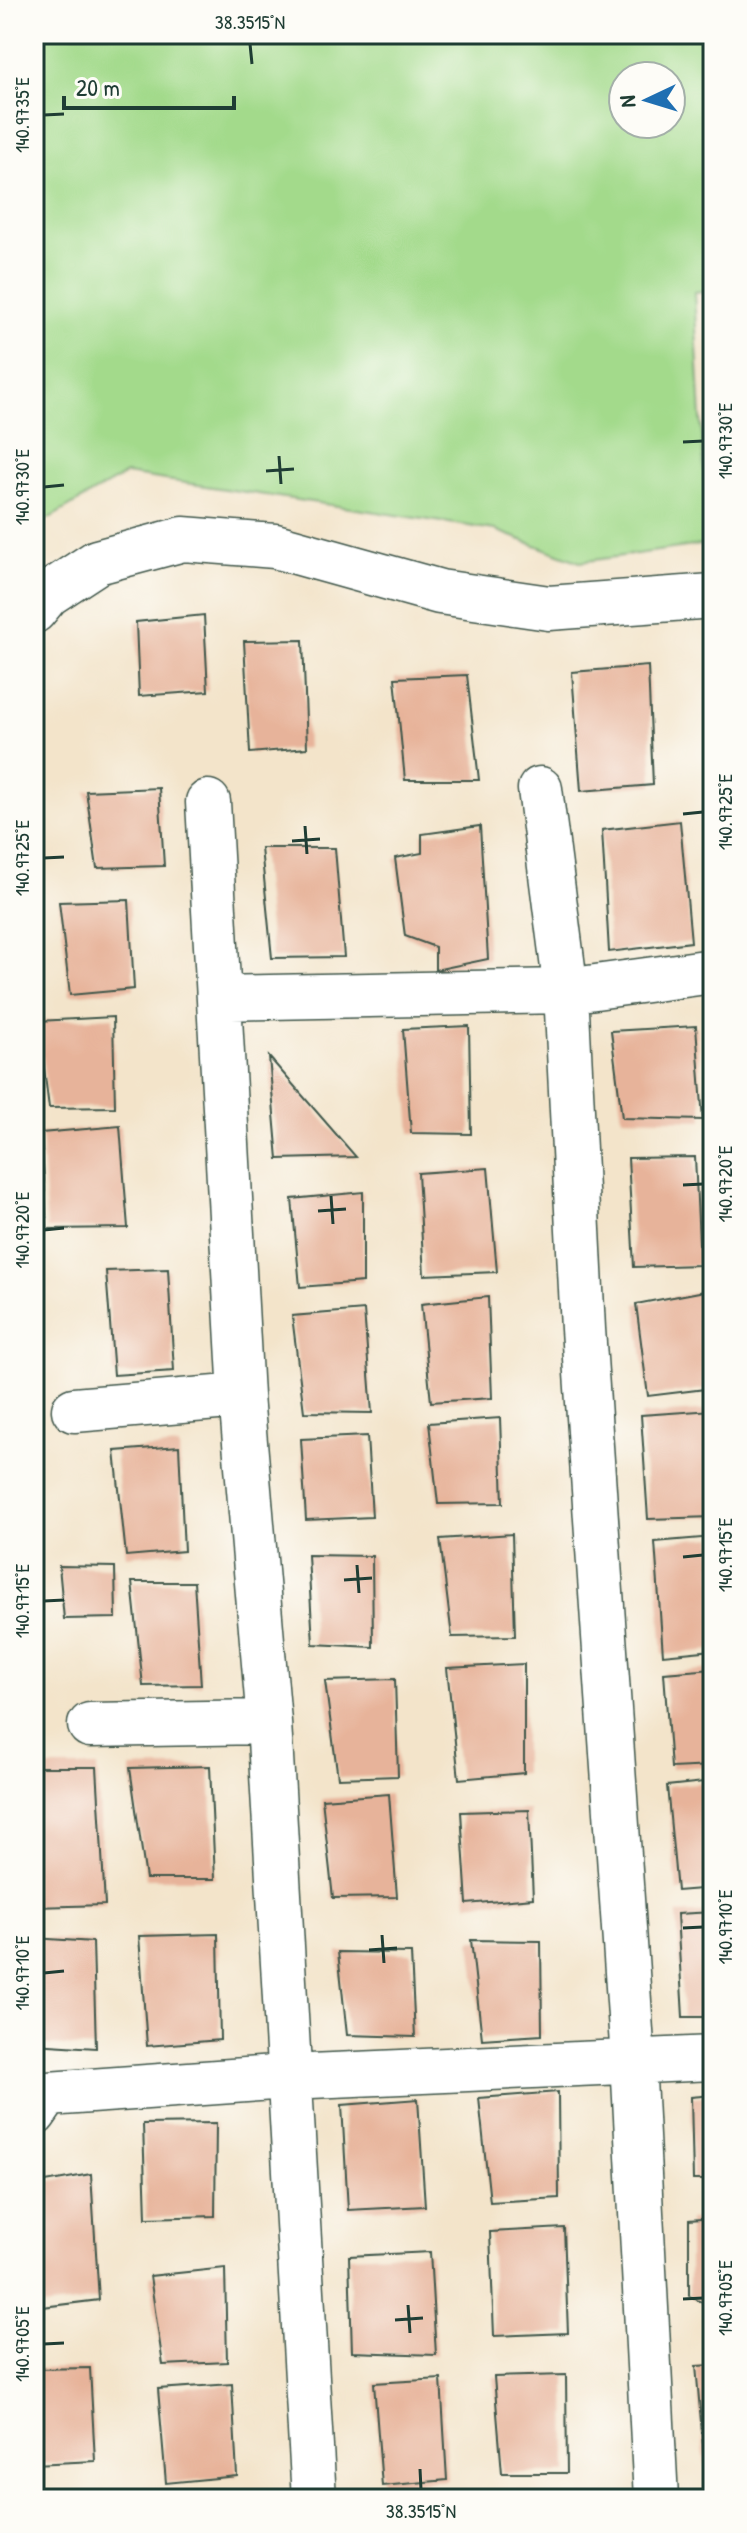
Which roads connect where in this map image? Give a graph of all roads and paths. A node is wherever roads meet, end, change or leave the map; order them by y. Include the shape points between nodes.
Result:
1 (713, 596) edge
2 (34, 611) edge
3 (540, 789) dead end
4 (208, 802) dead end
5 (713, 971) edge
6 (566, 991) junction
7 (220, 998) junction
8 (241, 1396) junction
9 (74, 1410) dead end
10 (269, 1722) junction
11 (90, 1725) dead end
12 (713, 2058) edge
13 (633, 2060) junction
14 (288, 2077) junction
15 (34, 2114) edge
16 (314, 2499) edge
17 (656, 2499) edge

1 - 2 street via 549,608 440,592 275,546 183,539 97,562 48,594
3 - 6 street
4 - 7 street
5 - 6 street
6 - 7 street
6 - 13 street via 583,1329
7 - 8 street
8 - 9 street
8 - 10 street
10 - 11 street
10 - 14 street
12 - 13 street
13 - 14 street
13 - 17 street
14 - 15 street via 48,2094
14 - 16 street

